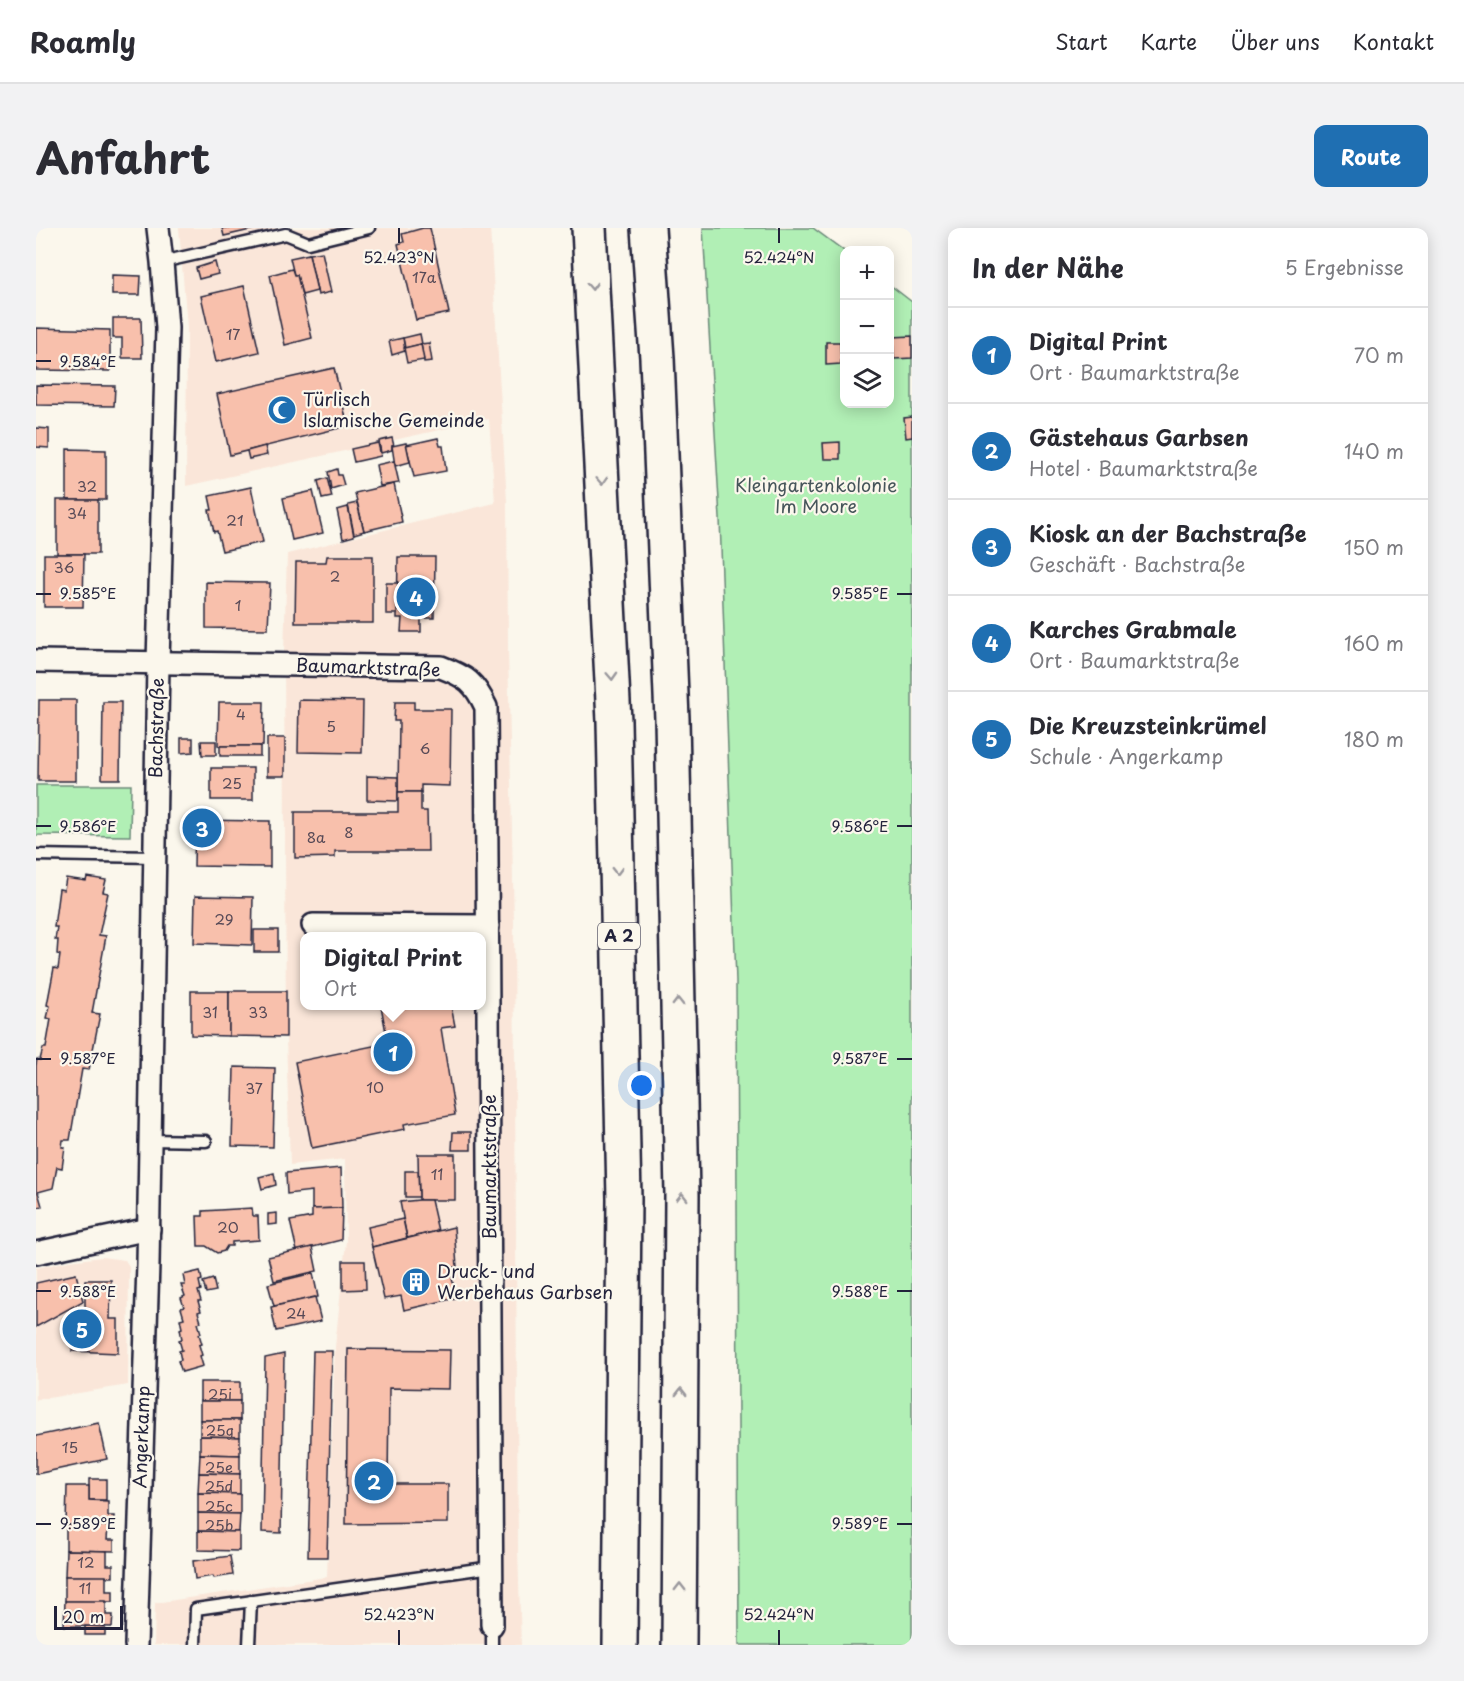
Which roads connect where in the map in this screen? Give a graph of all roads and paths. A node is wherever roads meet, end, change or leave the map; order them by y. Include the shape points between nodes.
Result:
1 (158, 228) edge
2 (369, 228) edge
3 (589, 228) edge
4 (648, 228) edge
5 (162, 262) junction
6 (36, 661) edge
7 (158, 663) junction
8 (36, 855) edge
9 (155, 857) junction
10 (313, 925) dead end
11 (488, 926) junction
12 (150, 1140) junction
13 (206, 1141) dead end
14 (149, 1229) junction
15 (36, 1253) edge
16 (492, 1567) junction
17 (251, 1601) junction
18 (492, 1635) edge
19 (136, 1645) edge
20 (195, 1645) edge
21 (249, 1645) edge
22 (620, 1645) edge
23 (679, 1645) edge

1 - 5 street, Bachstraße
2 - 5 lane via 308,243 286,234
3 -> 22 highway, A 2 via 614,733 624,1199
23 -> 4 highway via 682,1195 673,731
5 - 7 street, Bachstraße via 166,328
6 - 7 street, Baumarktstraße
7 - 9 street, Bachstraße
7 - 11 street, Baumarktstraße via 441,668 459,674 477,689 486,707
8 - 9 lane
9 - 12 street, Bachstraße
10 - 11 street
11 - 16 street, Baumarktstraße
12 - 13 lane
12 - 14 street, Bachstraße
14 - 15 street
14 - 19 street, Angerkamp
16 - 17 lane
16 - 18 street, Baumarktstraße
17 - 20 lane via 196,1609
17 - 21 lane

